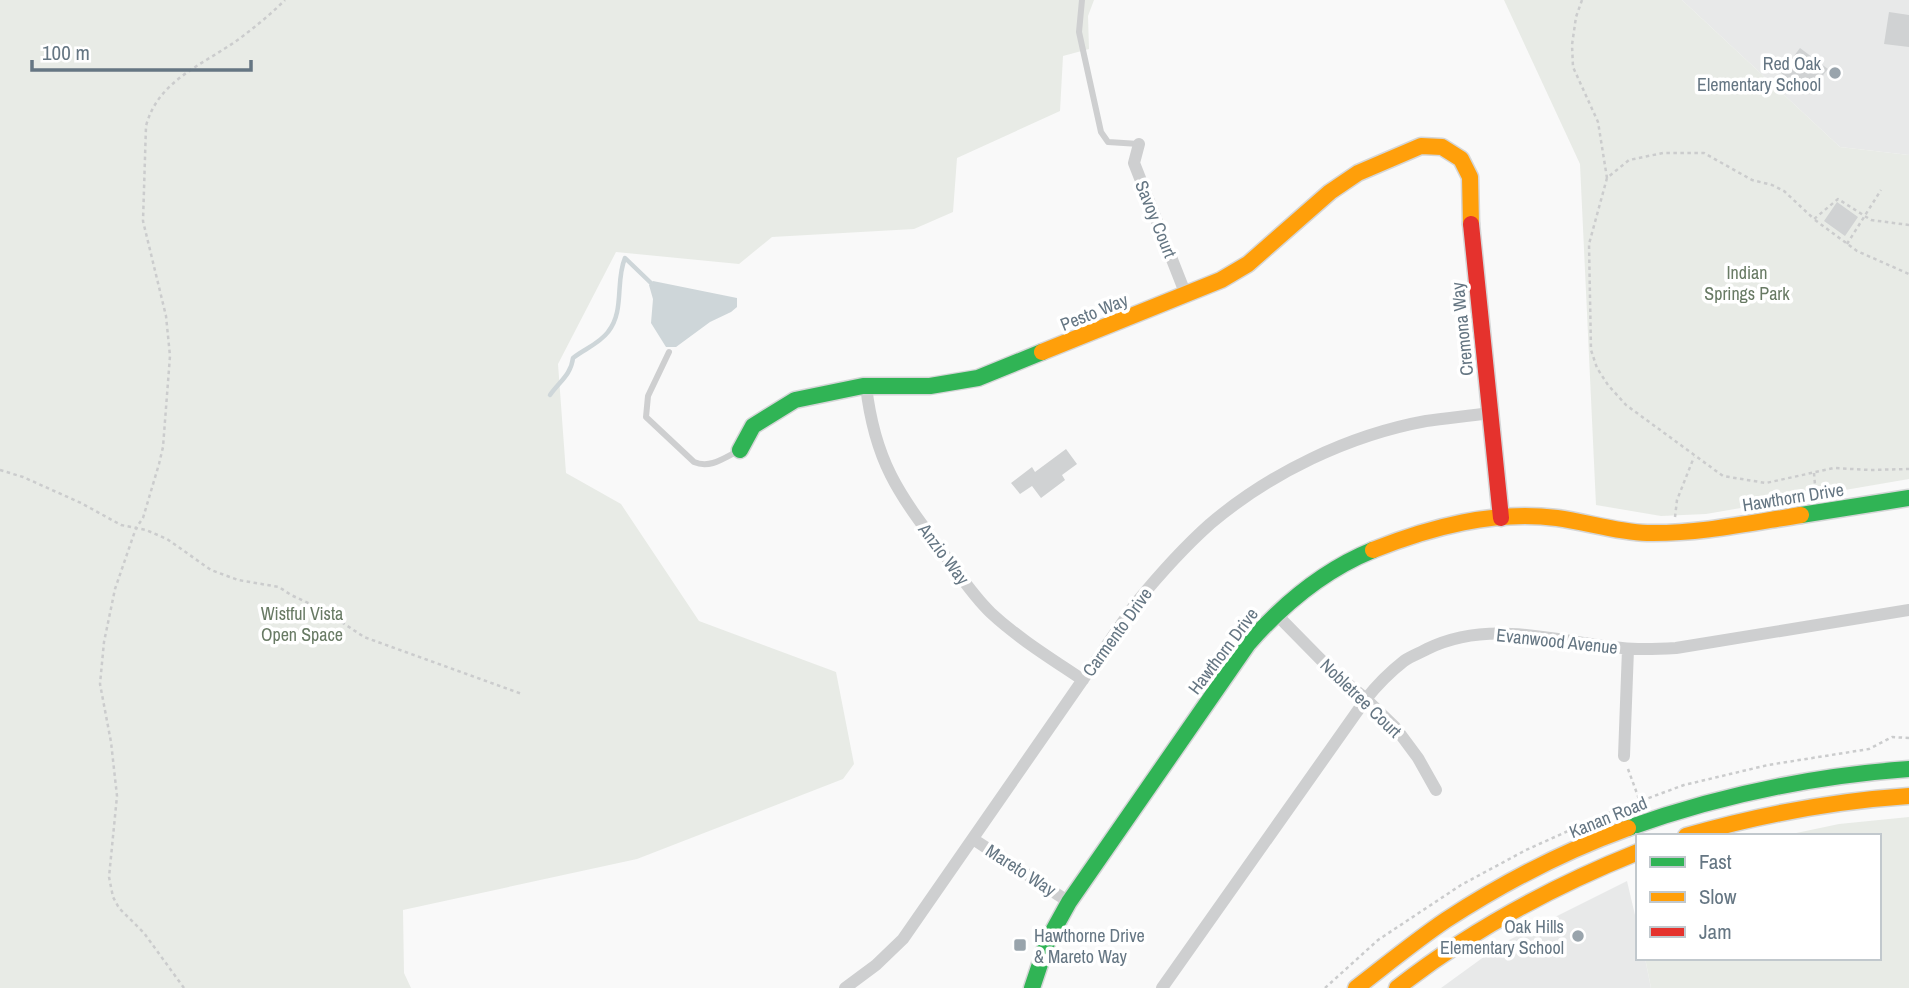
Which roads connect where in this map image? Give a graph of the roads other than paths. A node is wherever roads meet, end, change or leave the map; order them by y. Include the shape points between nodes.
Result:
1 (1082, 0) edge
2 (1139, 144) joint
3 (1442, 147) joint
4 (1186, 295) junction
5 (669, 352) dead end
6 (866, 386) junction
7 (1490, 413) junction
8 (740, 450) joint
9 (1909, 498) edge
10 (1501, 518) junction
11 (1909, 610) edge
12 (1275, 613) junction
13 (1628, 649) junction
14 (1083, 680) junction
15 (1366, 699) junction
16 (1624, 756) road end
17 (1909, 769) edge
18 (1436, 790) dead end
19 (1909, 796) edge
20 (1694, 834) edge
21 (973, 839) junction
22 (1636, 853) edge
23 (1069, 902) junction
24 (845, 988) edge
25 (1032, 988) edge
26 (1162, 988) edge
27 (1356, 988) edge
28 (1397, 988) edge

1 - 2 lane via 1079,32 1101,132 1108,142
2 - 4 street, Savoy Court via 1134,163
3 - 4 street, Pesto Way via 1421,146 1358,173 1330,191 1248,264
3 - 7 street, Cremona Way via 1461,159 1470,177
4 - 6 street, Pesto Way via 978,378 930,386
5 - 8 lane via 648,396 646,417 699,465 712,464
6 - 8 street, Pesto Way via 795,400 753,426
6 - 14 street, Anzio Way via 878,450 906,504 990,612
7 - 10 street, Cremona Way
7 - 14 street, Carmento Drive via 1426,421 1367,436 1311,459 1255,490 1210,524 1167,566
9 - 10 street, Hawthorn Drive via 1675,533 1631,532 1547,517
10 - 12 street, Hawthorn Drive via 1437,528 1379,547 1326,575
11 - 13 street, Evanwood Avenue via 1676,648
12 - 15 street, Nobletree Court
12 - 23 street, Hawthorn Drive via 1248,644
13 - 15 street, Evanwood Avenue via 1515,633 1464,636 1406,659
13 - 16 street
14 - 21 street, Carmento Drive
15 - 18 street, Nobletree Court via 1395,727
15 - 26 street, Evanwood Avenue
17 - 27 street, Kanan Road via 1776,785 1661,816 1605,837 1523,875 1446,920
19 - 20 street via 1782,811
21 - 23 street, Mareto Way
21 - 24 street, Carmento Drive via 903,939
22 - 28 street via 1512,911
23 - 25 street, Hawthorn Drive via 1048,940

